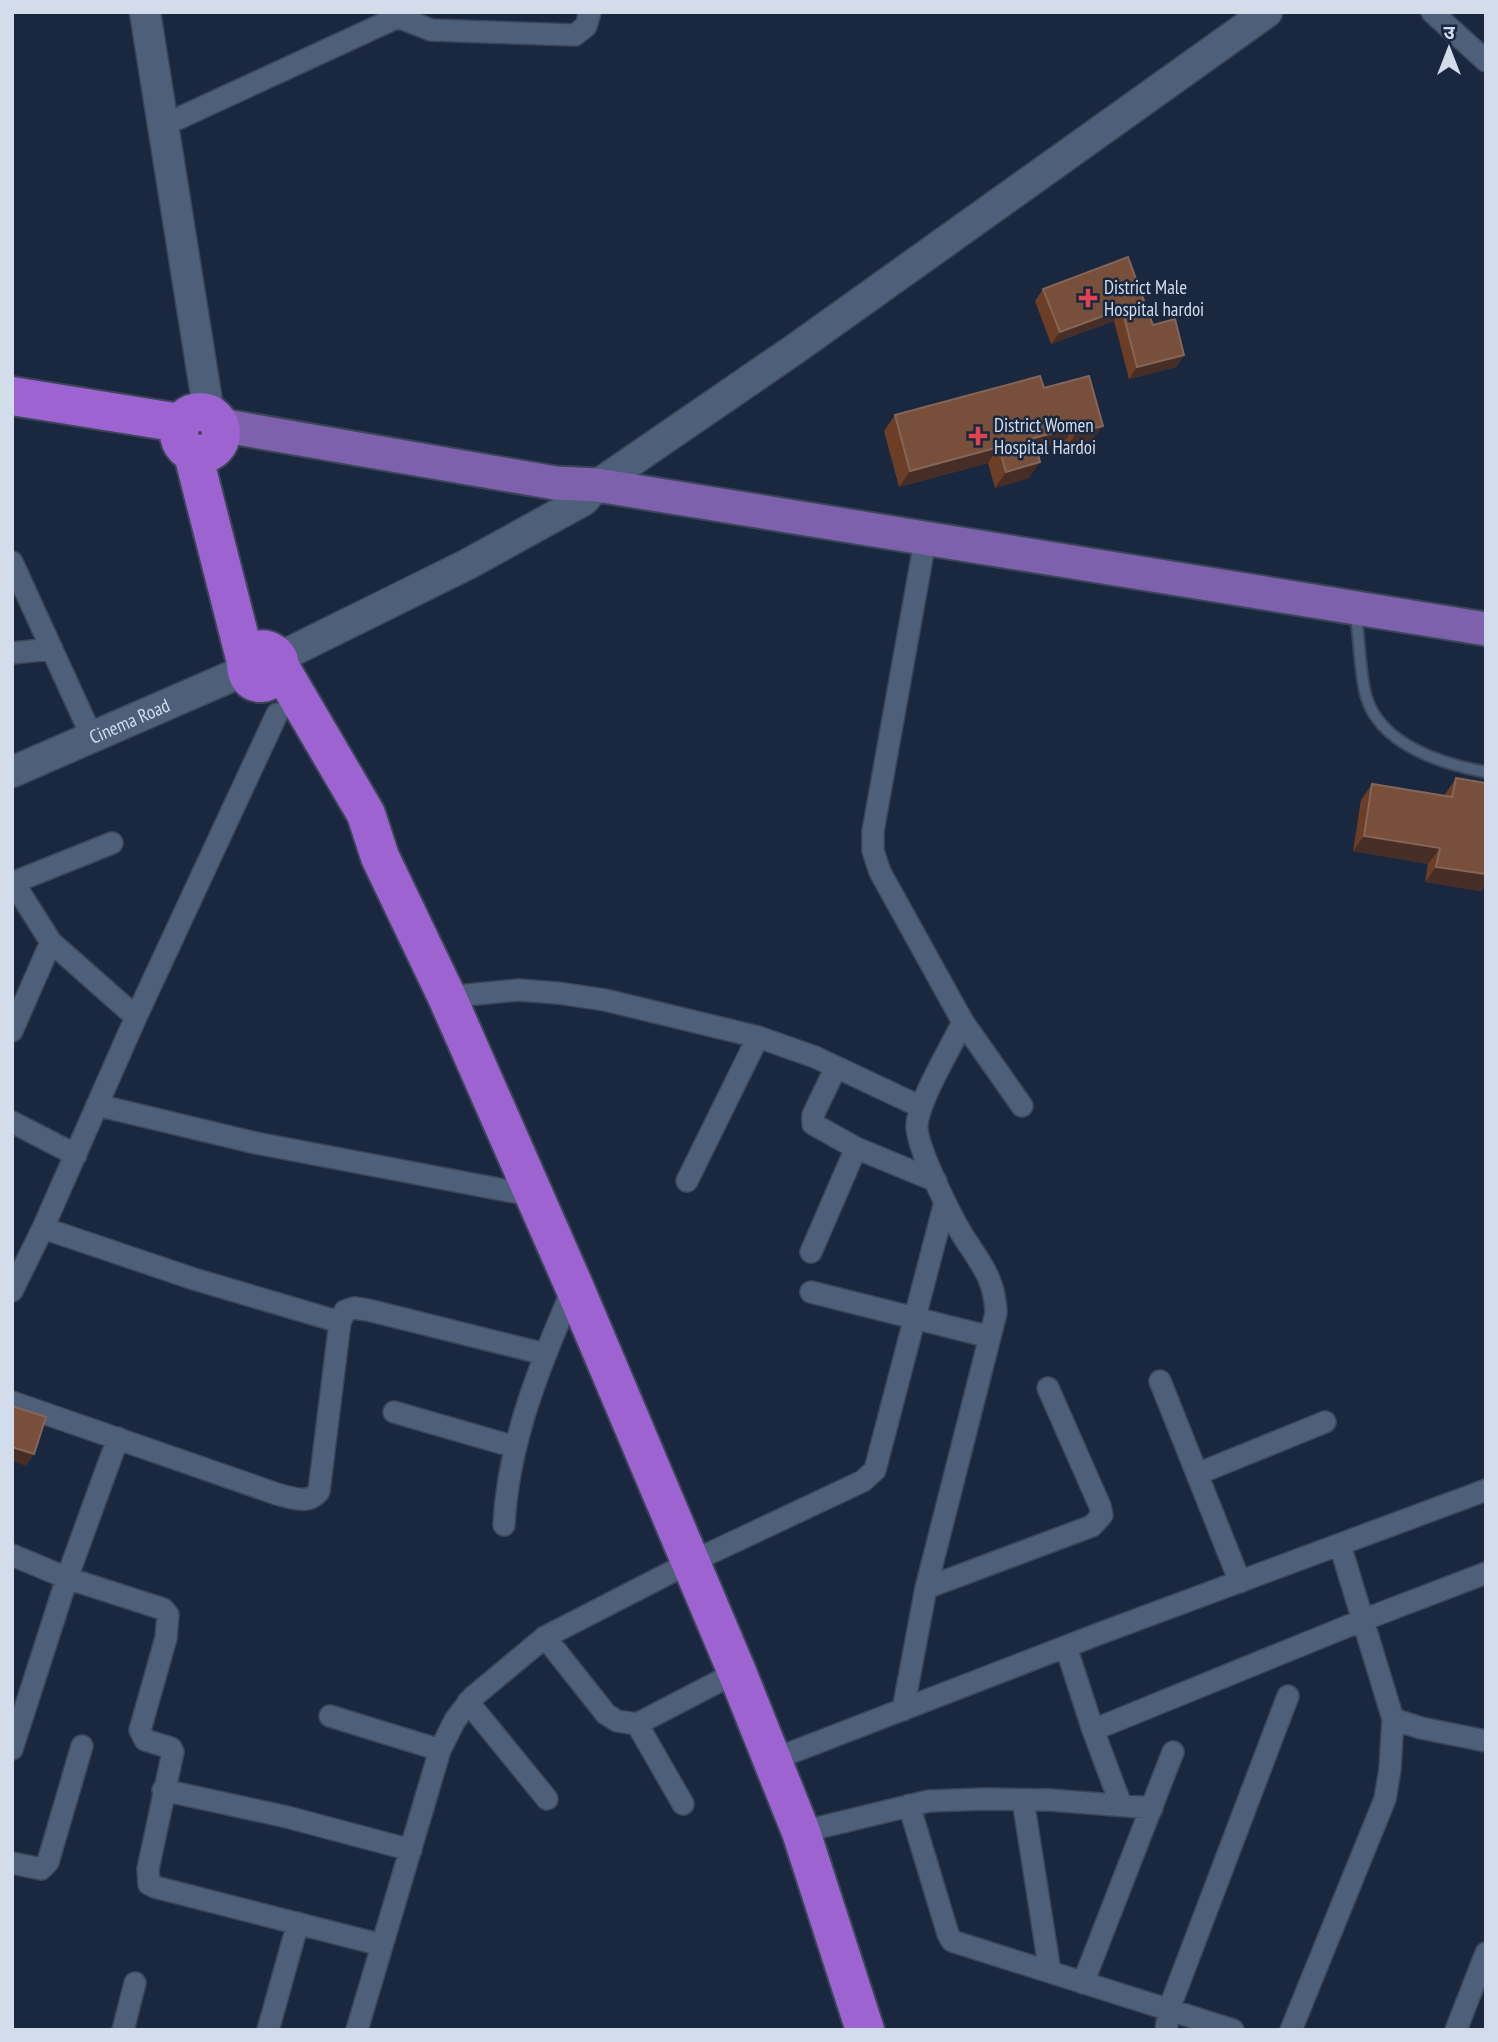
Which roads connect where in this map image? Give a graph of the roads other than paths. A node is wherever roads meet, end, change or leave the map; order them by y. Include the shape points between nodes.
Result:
1 (126, 12) edge
2 (145, 12) edge
3 (590, 12) edge
4 (1267, 12) edge
5 (1432, 12) edge
6 (397, 14) edge
7 (1486, 61) edge
8 (162, 126) junction
9 (12, 396) edge
10 (202, 429) junction
11 (591, 493) junction
12 (923, 552) junction
13 (12, 562) edge
14 (1357, 625) junction
15 (1486, 629) edge
16 (1486, 646) edge
17 (52, 649) junction
18 (12, 653) edge
19 (262, 665) junction
20 (277, 714) junction
21 (92, 737) junction
22 (12, 772) edge
23 (1486, 772) edge
24 (112, 843) dead end
25 (380, 857) junction
26 (13, 883) edge
27 (51, 943) junction
28 (447, 997) junction
29 (136, 1017) junction
30 (963, 1022) junction
31 (12, 1031) edge
32 (758, 1037) junction
33 (836, 1067) junction
34 (97, 1105) junction
35 (1022, 1106) dead end
36 (921, 1107) junction
37 (12, 1122) edge
38 (856, 1148) junction
39 (75, 1155) junction
40 (687, 1181) dead end
41 (936, 1181) junction
42 (534, 1196) junction
43 (946, 1202) junction
44 (43, 1228) junction
45 (811, 1252) dead end
46 (574, 1286) junction
47 (12, 1291) edge
48 (811, 1292) dead end
49 (915, 1318) junction
50 (340, 1322) junction
51 (990, 1337) junction
52 (545, 1354) junction
53 (1160, 1381) dead end
54 (1048, 1388) dead end
55 (12, 1402) edge
56 (394, 1412) dead end
57 (1325, 1422) dead end
58 (118, 1438) junction
59 (515, 1447) junction
60 (1197, 1474) junction
61 (1486, 1490) edge
62 (503, 1525) dead end
63 (1340, 1545) junction
64 (12, 1555) edge
65 (690, 1563) junction
66 (1486, 1573) edge
67 (67, 1578) junction
68 (1240, 1582) junction
69 (926, 1588) junction
70 (1363, 1620) junction
71 (545, 1637) junction
72 (1066, 1647) junction
73 (737, 1672) junction
74 (1288, 1696) dead end
75 (468, 1702) junction
76 (903, 1710) junction
77 (330, 1716) dead end
78 (1393, 1719) junction
79 (637, 1724) junction
80 (1093, 1730) junction
81 (1486, 1741) edge
82 (82, 1746) dead end
83 (12, 1749) edge
84 (440, 1750) junction
85 (1173, 1752) dead end
86 (772, 1759) junction
87 (163, 1790) junction
88 (547, 1799) dead end
89 (1023, 1800) junction
90 (683, 1804) dead end
91 (909, 1805) junction
92 (1121, 1805) junction
93 (1152, 1808) junction
94 (801, 1832) junction
95 (411, 1850) junction
96 (12, 1863) edge
97 (298, 1923) junction
98 (382, 1945) junction
99 (1486, 1953) edge
100 (1050, 1972) junction
101 (135, 1983) dead end
102 (1083, 1983) junction
103 (1168, 2020) edge
104 (122, 2030) edge
105 (268, 2030) edge
106 (356, 2030) edge
107 (865, 2030) edge
108 (1233, 2030) edge
109 (1291, 2030) edge
110 (1456, 2030) edge

1 - 10 street
2 - 8 street
3 - 6 street via 586,26 575,35 431,30
4 - 11 street, Cinema Road
5 - 7 street
6 - 8 street
8 - 10 street
9 - 10 highway
10 - 11 main road via 555,483
10 - 19 highway
11 - 12 main road
11 - 15 main road
11 - 19 street, Cinema Road via 468,564
12 - 14 main road
12 - 30 street via 873,850 880,872
13 - 17 street
14 - 16 main road
14 - 23 lane via 1366,697 1380,722 1404,743 1456,766
17 - 18 street
17 - 21 street
19 - 20 highway
19 - 21 street, Cinema Road
19 - 25 highway via 366,814
20 - 25 highway via 345,821
20 - 29 street
21 - 22 street, Cinema Road
24 - 26 street
25 - 28 highway
26 - 27 street
27 - 29 street
27 - 31 street
28 - 32 street via 518,990 558,993
28 - 42 highway
29 - 34 street
30 - 35 street
30 - 36 street
32 - 33 street
32 - 40 street
33 - 36 street
33 - 38 street via 813,1124
34 - 39 street
34 - 42 street via 256,1143
36 - 41 street via 917,1136
37 - 39 street
38 - 41 street
38 - 45 street
39 - 44 street
41 - 43 street
42 - 46 highway
43 - 49 street
43 - 51 street via 995,1293
44 - 47 street
44 - 50 street
46 - 52 street
46 - 65 highway
48 - 49 street
49 - 51 street
49 - 65 street via 874,1470 863,1481
50 - 52 street via 345,1311 354,1308
50 - 58 street via 319,1490 314,1497 276,1494
51 - 69 street
52 - 59 street
53 - 60 street
54 - 69 street via 1102,1515 1092,1525
55 - 58 street
56 - 59 street
57 - 60 street
58 - 67 street
59 - 62 street
60 - 68 street
61 - 63 street
63 - 68 street
63 - 70 street
64 - 67 street
65 - 71 street
65 - 73 highway
66 - 70 street
67 - 83 street
67 - 87 street via 163,1609 168,1615 140,1730 145,1740 173,1752
68 - 72 street
69 - 76 street
70 - 78 street
70 - 80 street
71 - 75 street
71 - 79 street via 606,1714
72 - 76 street
72 - 80 street
73 - 79 street
73 - 86 highway
74 - 103 street
75 - 84 street
75 - 88 street
76 - 86 street
77 - 84 street
78 - 81 street
78 - 109 street via 1385,1799
79 - 90 street
80 - 92 street
82 - 96 street via 48,1862 41,1869
84 - 95 street
85 - 93 street
86 - 94 highway
87 - 95 street
87 - 97 street via 149,1884
89 - 91 street
89 - 92 street
89 - 100 street
91 - 94 street
91 - 100 street via 952,1941
92 - 93 street
93 - 102 street
94 - 107 highway
95 - 98 street
97 - 98 street
97 - 105 street
98 - 106 street
99 - 110 street
100 - 102 street
101 - 104 street
102 - 103 street
103 - 108 street

